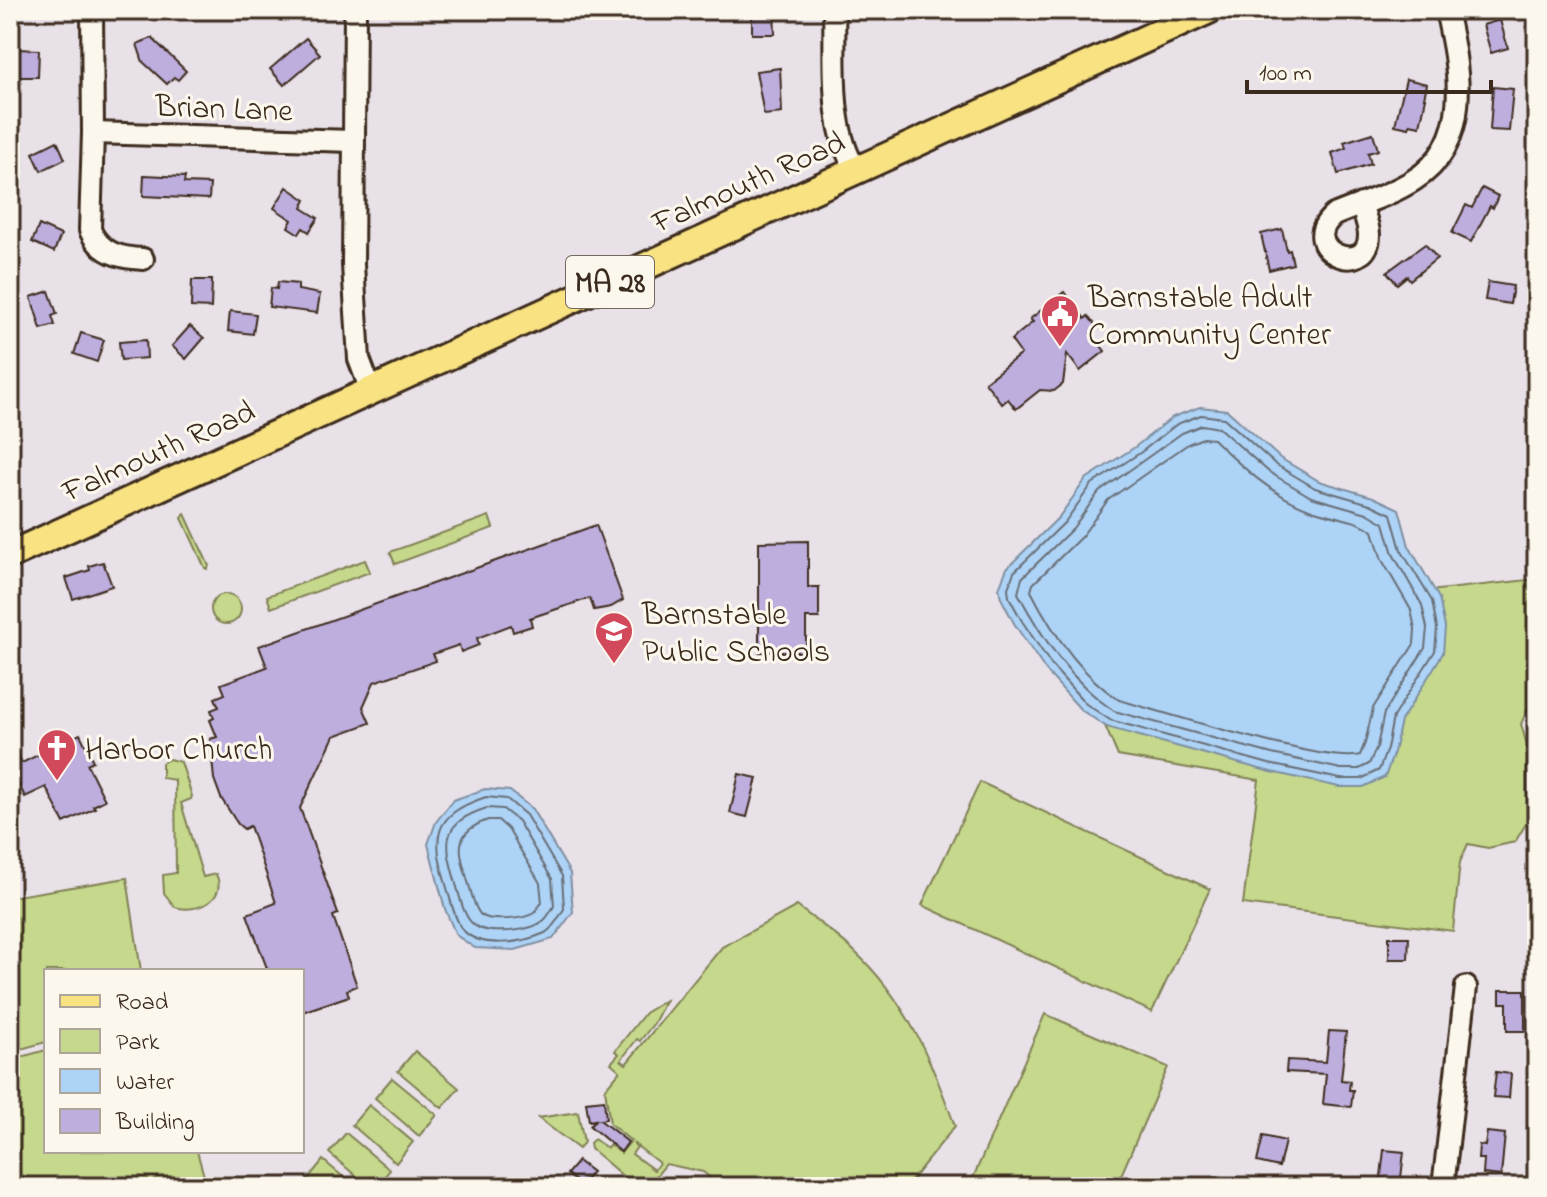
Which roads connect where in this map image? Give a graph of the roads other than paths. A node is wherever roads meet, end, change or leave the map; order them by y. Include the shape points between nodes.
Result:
1 (92, 10) edge
2 (355, 10) edge
3 (834, 10) edge
4 (1209, 10) edge
5 (1446, 10) edge
6 (93, 133) junction
7 (353, 141) junction
8 (856, 170) junction
9 (1361, 204) dead end
10 (143, 259) dead end
11 (371, 391) junction
12 (10, 555) edge
13 (1466, 987) dead end
14 (1443, 1187) edge

1 - 6 street
2 - 7 street
3 - 8 street via 839,130
4 - 8 main road, Falmouth Road / MA 28
5 - 9 street via 1460,83 1452,130 1416,179
6 - 7 street, Brian Lane
6 - 10 street via 90,230 107,251
7 - 11 street via 359,359
8 - 11 main road, Falmouth Road / MA 28
11 - 12 main road, Falmouth Road / MA 28
13 - 14 street

